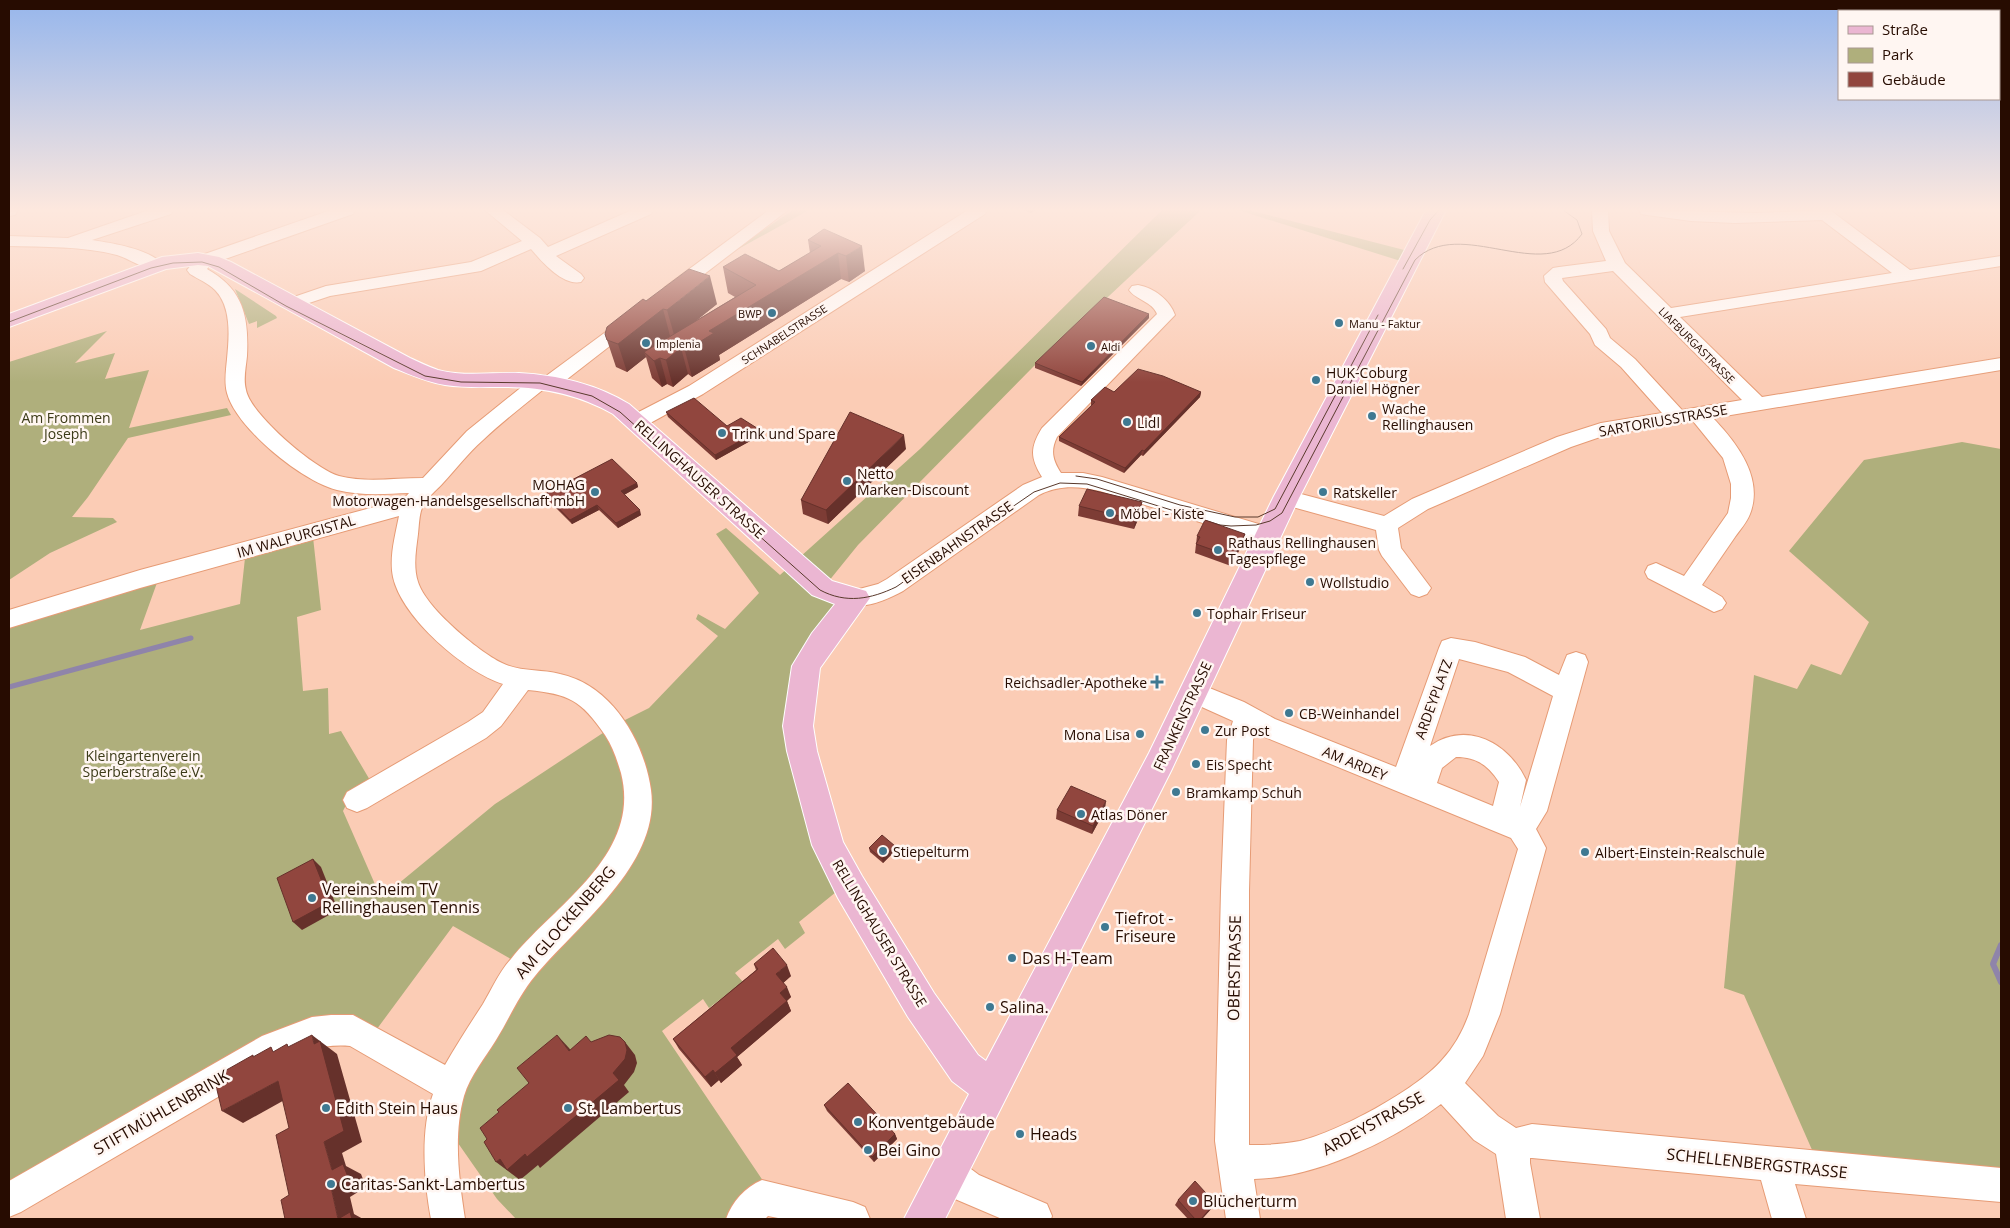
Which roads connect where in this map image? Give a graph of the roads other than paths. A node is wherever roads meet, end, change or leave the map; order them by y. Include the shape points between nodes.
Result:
1 (151, 267) edge
2 (198, 267) edge
3 (226, 267) edge
4 (473, 267) edge
5 (560, 267) edge
6 (704, 267) edge
7 (889, 267) edge
8 (1406, 267) edge
9 (1597, 267) edge
10 (1618, 267) edge
11 (1895, 267) edge
12 (1961, 267) edge
13 (1907, 276) junction
14 (575, 278) dead end
15 (1138, 290) dead end
16 (290, 304) junction
17 (1666, 314) junction
18 (9, 321) edge
19 (2001, 364) edge
20 (546, 382) junction
21 (1756, 403) junction
22 (1697, 413) junction
23 (1676, 416) junction
24 (636, 422) junction
25 (1055, 480) junction
26 (419, 495) junction
27 (1286, 498) junction
28 (1387, 525) junction
29 (1267, 535) junction
30 (1656, 572) dead end
31 (1419, 588) dead end
32 (1688, 588) junction
33 (856, 598) junction
34 (1714, 603) dead end
35 (9, 619) edge
36 (1576, 662) dead end
37 (520, 680) junction
38 (1567, 691) junction
39 (1193, 692) junction
40 (1247, 717) junction
41 (1413, 786) junction
42 (357, 800) dead end
43 (1512, 825) junction
44 (1442, 1082) junction
45 (451, 1086) junction
46 (992, 1088) junction
47 (1513, 1145) junction
48 (1235, 1161) junction
49 (1773, 1164) junction
50 (947, 1172) junction
51 (2001, 1185) edge
52 (9, 1200) edge
53 (1035, 1216) dead end
54 (448, 1219) edge
55 (743, 1219) edge
56 (853, 1219) edge
57 (924, 1219) edge
58 (1243, 1219) edge
59 (1523, 1219) edge
60 (1789, 1219) edge

1 - 18 main road, RELLINGHAUSER STRASSE
2 - 26 street via 196,270 226,292 238,320 237,395 246,412 264,431 334,483
3 - 16 main road, RELLINGHAUSER STRASSE
4 - 16 street via 326,290
5 - 14 street
6 - 20 street
7 - 24 street, SCHNABELSTRASSE via 712,380
8 - 27 main road, FRANKENSTRASSE
9 - 23 street via 1559,272 1554,276 1554,282 1599,333 1602,341
10 - 17 street, LIAFBURGASTRASSE
11 - 13 street
12 - 13 street
13 - 17 street
15 - 25 street via 1163,306 1166,315 1049,433 1042,456 1044,466
16 - 20 main road, RELLINGHAUSER STRASSE via 430,375 470,381
17 - 21 street, LIAFBURGASTRASSE
19 - 21 street, SARTORIUSSTRASSE
20 - 24 main road, RELLINGHAUSER STRASSE via 608,400
20 - 26 street via 488,423
21 - 22 street, SARTORIUSSTRASSE
22 - 23 street, SARTORIUSSTRASSE
22 - 32 street via 1728,448 1738,465 1743,484 1739,514
23 - 28 street, SARTORIUSSTRASSE via 1601,430 1564,442 1420,504
24 - 33 main road, RELLINGHAUSER STRASSE via 822,588
25 - 29 street, EISENBAHNSTRASSE via 1102,484
25 - 33 street, EISENBAHNSTRASSE via 1031,490 895,585
26 - 35 street, IM WALPURGISTAL
26 - 37 street, AM GLOCKENBERG via 404,572 411,594 428,616 465,652 483,665
27 - 28 street
27 - 29 main road, FRANKENSTRASSE
28 - 31 street via 1390,550
29 - 39 main road, FRANKENSTRASSE
30 - 32 street
32 - 34 street
33 - 46 main road, RELLINGHAUSER STRASSE via 806,666 798,726 828,845 921,1005 966,1068
36 - 38 street
37 - 42 street via 492,719
37 - 45 street, AM GLOCKENBERG via 567,686 588,696 614,727 631,760 638,795 637,814 629,840 610,874 521,969
38 - 41 street, ARDEYPLATZ via 1516,664 1451,648
38 - 43 street via 1534,811
39 - 40 street, AM ARDEY
39 - 46 main road, FRANKENSTRASSE
40 - 41 street, AM ARDEY
40 - 48 street, OBERSTRASSE via 1240,740 1236,872 1232,1141
41 - 43 street, AM ARDEY
41 - 43 street, ARDEYPLATZ via 1447,748 1466,745 1488,752 1513,780
43 - 44 street, ARDEYSTRASSE via 1532,848 1483,1022 1466,1053
44 - 47 street via 1486,1128
44 - 48 street, ARDEYSTRASSE via 1390,1118 1314,1155 1279,1162
45 - 52 street, STIFTMÜHLENBRINK via 353,1031 318,1030 273,1047
45 - 54 street, AM GLOCKENBERG via 443,1124 443,1188
46 - 50 main road, FRANKENSTRASSE
47 - 49 street, SCHELLENBERGSTRASSE via 1532,1141
47 - 59 street
48 - 58 street, OBERSTRASSE
49 - 51 street, SCHELLENBERGSTRASSE
49 - 60 street
50 - 53 street via 967,1187
50 - 57 main road, FRANKENSTRASSE
55 - 56 street via 762,1197

